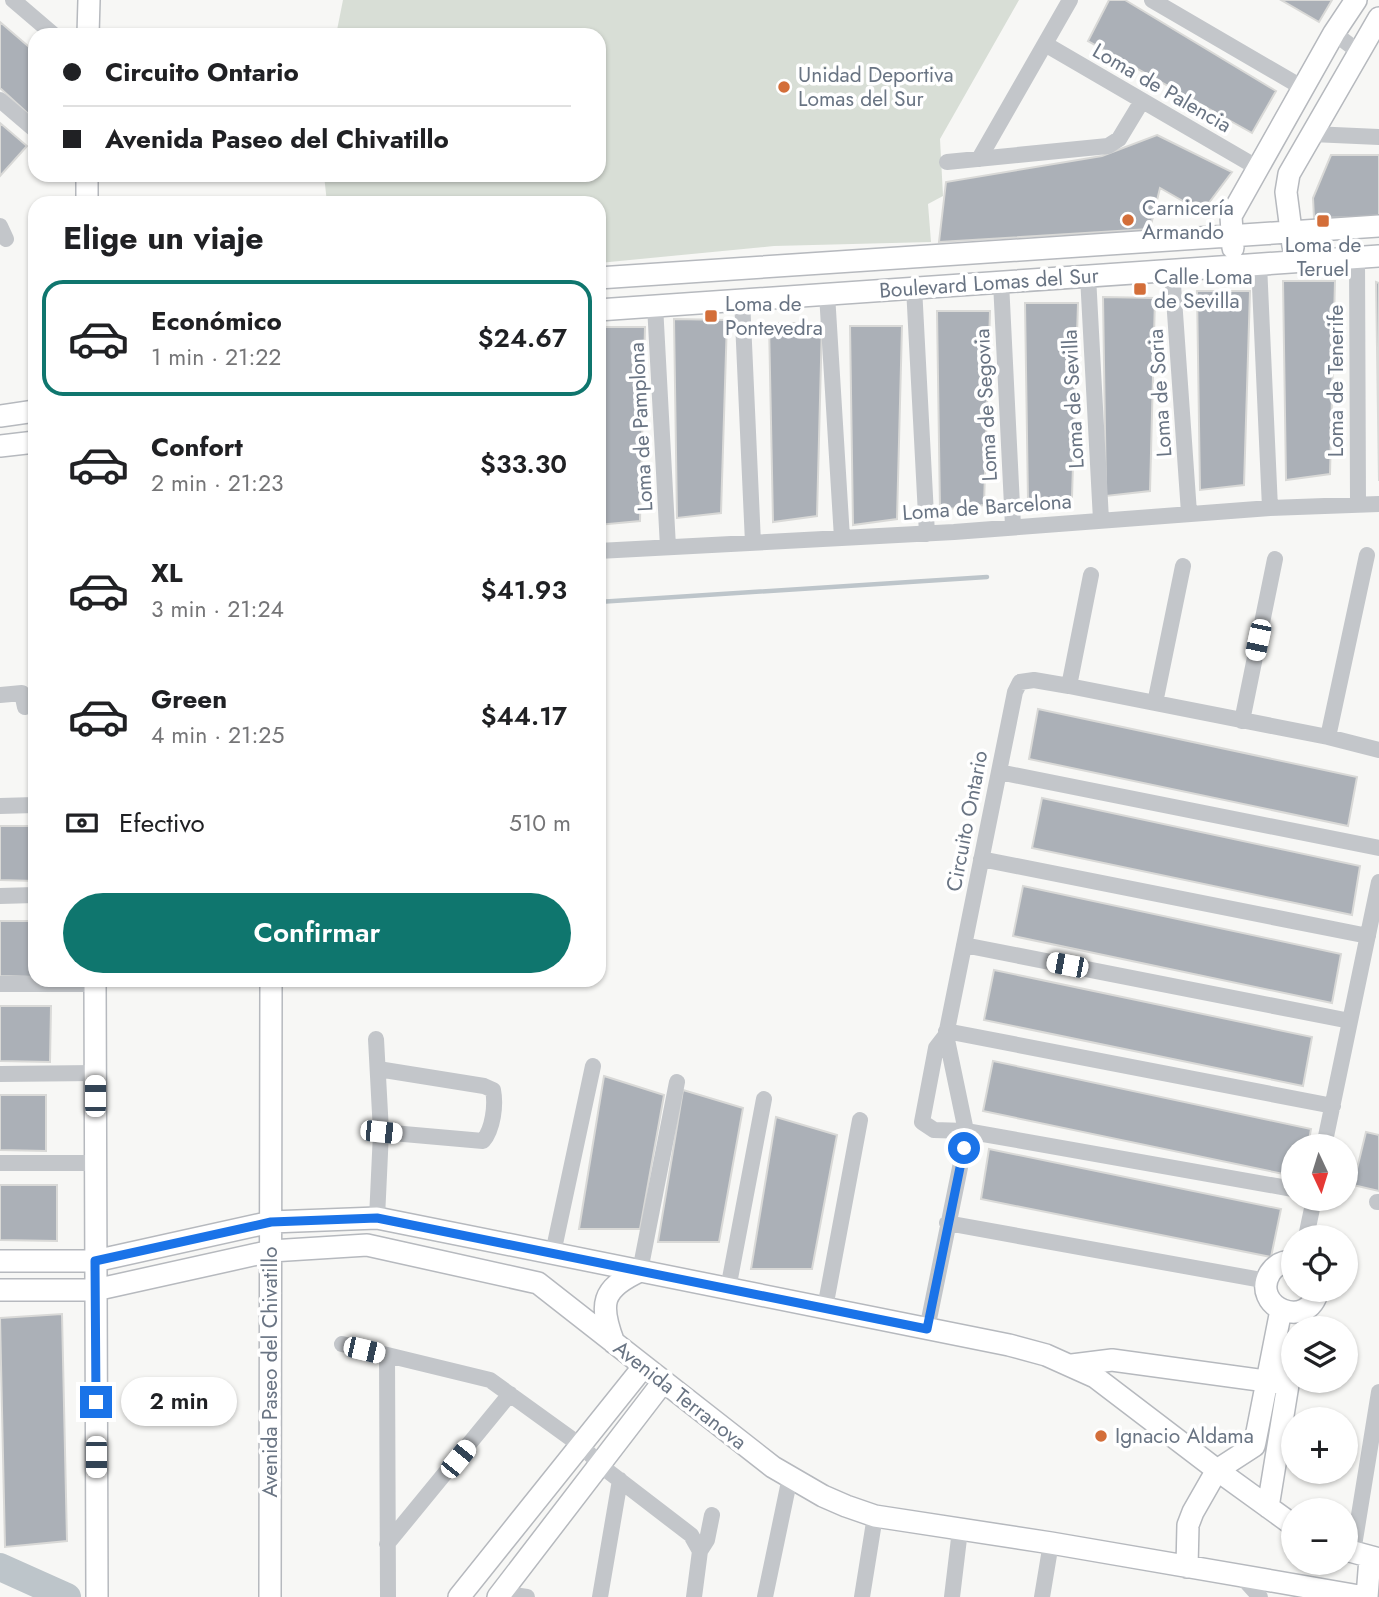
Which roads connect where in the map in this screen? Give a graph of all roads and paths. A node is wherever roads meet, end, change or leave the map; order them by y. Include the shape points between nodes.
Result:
1 (13, 0) edge
2 (89, 0) edge
3 (1070, 0) edge
4 (1152, 0) edge
5 (1356, 0) edge
6 (1379, 18) edge
7 (46, 28) edge
8 (89, 28) edge
9 (1334, 33) junction
10 (1045, 44) junction
11 (1359, 52) junction
12 (1303, 88) junction
13 (0, 100) edge
14 (1142, 101) junction
15 (28, 124) edge
16 (1312, 134) junction
17 (1379, 137) edge
18 (978, 159) junction
19 (947, 162) dead end
20 (1258, 168) junction
21 (1379, 226) edge
22 (1291, 232) junction
23 (1232, 236) junction
24 (1379, 256) edge
25 (1357, 258) junction
26 (1294, 262) junction
27 (1259, 264) junction
28 (781, 265) junction
29 (1234, 266) junction
30 (1172, 270) junction
31 (1087, 276) junction
32 (606, 277) edge
33 (1001, 282) junction
34 (914, 288) junction
35 (827, 294) junction
36 (783, 296) junction
37 (742, 299) junction
38 (655, 305) junction
39 (606, 309) edge
40 (28, 412) edge
41 (0, 416) edge
42 (28, 443) edge
43 (0, 446) edge
44 (1358, 504) junction
45 (1379, 504) edge
46 (1270, 508) junction
47 (1189, 513) junction
48 (1101, 520) junction
49 (1013, 526) junction
50 (927, 534) junction
51 (842, 538) junction
52 (753, 543) junction
53 (668, 547) junction
54 (606, 551) edge
55 (1367, 555) dead end
56 (1275, 559) dead end
57 (1183, 566) dead end
58 (1091, 575) dead end
59 (1069, 686) junction
60 (0, 695) edge
61 (1155, 703) junction
62 (25, 707) dead end
63 (1242, 720) junction
64 (1328, 737) junction
65 (1379, 750) edge
66 (999, 772) junction
67 (0, 806) edge
68 (28, 806) edge
69 (1379, 848) edge
70 (981, 859) junction
71 (1379, 882) edge
72 (0, 895) edge
73 (28, 895) edge
74 (1368, 936) junction
75 (964, 945) junction
76 (28, 983) edge
77 (0, 984) edge
78 (95, 987) edge
79 (271, 987) edge
80 (1350, 1021) junction
81 (946, 1033) junction
82 (376, 1039) dead end
83 (593, 1066) dead end
84 (377, 1069) junction
85 (95, 1073) junction
86 (0, 1074) edge
87 (677, 1082) dead end
88 (764, 1099) dead end
89 (1333, 1106) junction
90 (860, 1120) dead end
91 (966, 1131) junction
92 (381, 1132) junction
93 (1327, 1134) edge
94 (0, 1163) edge
95 (95, 1163) junction
96 (1281, 1187) edge
97 (377, 1218) junction
98 (271, 1222) junction
99 (947, 1223) junction
100 (271, 1251) junction
101 (553, 1253) junction
102 (0, 1261) edge
103 (95, 1261) junction
104 (1281, 1263) edge
105 (640, 1271) junction
106 (1267, 1281) junction
107 (538, 1283) junction
108 (729, 1289) junction
109 (0, 1290) edge
110 (95, 1290) junction
111 (1313, 1302) edge
112 (825, 1308) junction
113 (1292, 1316) edge
114 (1294, 1316) edge
115 (927, 1329) junction
116 (614, 1343) junction
117 (342, 1344) dead end
118 (387, 1355) junction
119 (1072, 1365) junction
120 (643, 1366) junction
121 (1281, 1369) edge
122 (1281, 1376) edge
123 (663, 1382) junction
124 (1278, 1382) junction
125 (1379, 1392) edge
126 (510, 1394) junction
127 (580, 1445) junction
128 (600, 1464) junction
129 (1217, 1470) junction
130 (790, 1477) junction
131 (620, 1480) junction
132 (1268, 1507) junction
133 (712, 1515) dead end
134 (875, 1516) junction
135 (1281, 1516) edge
136 (960, 1530) junction
137 (1051, 1543) junction
138 (387, 1544) junction
139 (700, 1550) junction
140 (1362, 1555) edge
141 (1187, 1567) junction
142 (1241, 1576) junction
143 (500, 1595) edge
144 (1355, 1596) edge
145 (97, 1597) edge
146 (270, 1597) edge
147 (388, 1597) edge
148 (459, 1597) edge
149 (527, 1597) edge
150 (600, 1597) edge
151 (694, 1597) edge
152 (765, 1597) edge
153 (862, 1597) edge
154 (952, 1597) edge
155 (1042, 1597) edge
156 (1260, 1597) edge

1 - 7 street
2 - 8 street
3 - 10 street
4 - 12 street
5 - 9 street
6 - 11 street
9 - 11 street
9 - 12 street
10 - 14 street, Loma de Palencia
10 - 18 street
11 - 16 street
12 - 20 street
13 - 15 street
14 - 18 street via 1119,139 1108,146
14 - 20 street, Loma de Palencia
16 - 17 street
16 - 22 street via 1289,174 1286,192
18 - 19 street
20 - 23 street via 1231,216
21 - 22 street, Boulevard Lomas del Sur
22 - 23 street, Boulevard Lomas del Sur
22 - 26 street
23 - 28 street, Boulevard Lomas del Sur
23 - 29 street
24 - 25 street, Boulevard Lomas del Sur
25 - 26 street, Boulevard Lomas del Sur
25 - 44 street, Loma de Tenerife
26 - 27 street, Boulevard Lomas del Sur
27 - 29 street, Boulevard Lomas del Sur
27 - 46 street
28 - 32 street, Boulevard Lomas del Sur
28 - 36 street
29 - 30 street, Boulevard Lomas del Sur
30 - 31 street, Boulevard Lomas del Sur
30 - 47 street, Loma de Soria
31 - 33 street, Boulevard Lomas del Sur
31 - 48 street, Loma de Sevilla
33 - 34 street, Boulevard Lomas del Sur
33 - 49 street, Loma de Segovia
34 - 35 street, Boulevard Lomas del Sur
34 - 50 street
35 - 36 street, Boulevard Lomas del Sur
35 - 51 street
36 - 37 street, Boulevard Lomas del Sur
37 - 38 street, Boulevard Lomas del Sur
37 - 52 street
38 - 39 street, Boulevard Lomas del Sur
38 - 53 street, Loma de Pamplona
40 - 41 street
42 - 43 street
44 - 45 street, Loma de Barcelona
44 - 46 street, Loma de Barcelona
46 - 47 street, Loma de Barcelona
47 - 48 street, Loma de Barcelona
48 - 49 street, Loma de Barcelona
49 - 50 street, Loma de Barcelona
50 - 51 street, Loma de Barcelona
51 - 52 street, Loma de Barcelona
52 - 53 street, Loma de Barcelona
53 - 54 street, Loma de Barcelona
55 - 64 street
56 - 63 street
57 - 61 street
58 - 59 street
59 - 61 street, Circuito Ontario
59 - 66 street, Circuito Ontario via 1020,682
60 - 62 street via 22,693
61 - 63 street, Circuito Ontario
63 - 64 street, Circuito Ontario
64 - 65 street, Circuito Ontario
66 - 69 street
66 - 70 street, Circuito Ontario
67 - 68 street
70 - 74 street
70 - 75 street, Circuito Ontario
71 - 74 street
72 - 73 street
74 - 80 street
75 - 80 street
75 - 81 street, Circuito Ontario
76 - 77 street
78 - 85 street
79 - 98 street, Avenida Paseo del Chivatillo
80 - 89 street
81 - 89 street
81 - 91 street, Circuito Ontario
81 - 91 street via 936,1048 922,1122 934,1130
82 - 84 street
83 - 101 street
84 - 92 street
84 - 92 street via 484,1086 493,1090 495,1100 483,1141
85 - 86 street
85 - 95 street
87 - 105 street
88 - 108 street
89 - 93 street
90 - 112 street
91 - 96 street
91 - 99 street, Circuito Ontario
92 - 97 street
94 - 95 street
95 - 103 street
97 - 98 street
97 - 101 street
98 - 100 street, Avenida Paseo del Chivatillo
98 - 103 street
99 - 106 street
99 - 115 street, Circuito Ontario
100 - 107 street, Avenida Terranova via 367,1245
100 - 110 street, Avenida Terranova
100 - 146 street, Avenida Paseo del Chivatillo
101 - 105 street
101 - 107 street
102 - 103 street
103 - 110 street
104 - 106 street
105 - 108 street
105 - 116 street via 613,1286 606,1297 604,1308
106 - 113 street via 1268,1297
107 - 116 street, Avenida Terranova
108 - 112 street
109 - 110 street, Avenida Terranova
110 - 145 street
111 - 114 street
112 - 115 street
115 - 119 street via 1009,1345
116 - 120 street, Avenida Terranova
117 - 118 street
118 - 126 street via 490,1380
118 - 138 street
119 - 124 street via 1112,1360
119 - 129 street via 1111,1388
120 - 123 street, Avenida Terranova
120 - 127 street
121 - 124 street
122 - 124 street
123 - 128 street
123 - 130 street, Avenida Terranova
124 - 129 street via 1254,1446
124 - 132 street
125 - 140 street
126 - 127 street
126 - 138 street
127 - 128 street
127 - 148 street
128 - 131 street
128 - 143 street
129 - 132 street
129 - 141 street via 1188,1525
130 - 134 street, Avenida Terranova via 823,1496
130 - 152 street
131 - 139 street via 691,1535
131 - 150 street
132 - 135 street
133 - 139 street
134 - 136 street, Avenida Terranova
134 - 153 street
136 - 137 street, Avenida Terranova
136 - 154 street
137 - 141 street, Avenida Terranova
137 - 155 street
138 - 147 street
139 - 151 street
140 - 144 street
141 - 142 street, Avenida Terranova
142 - 144 street, Avenida Terranova
142 - 156 street
143 - 149 street

